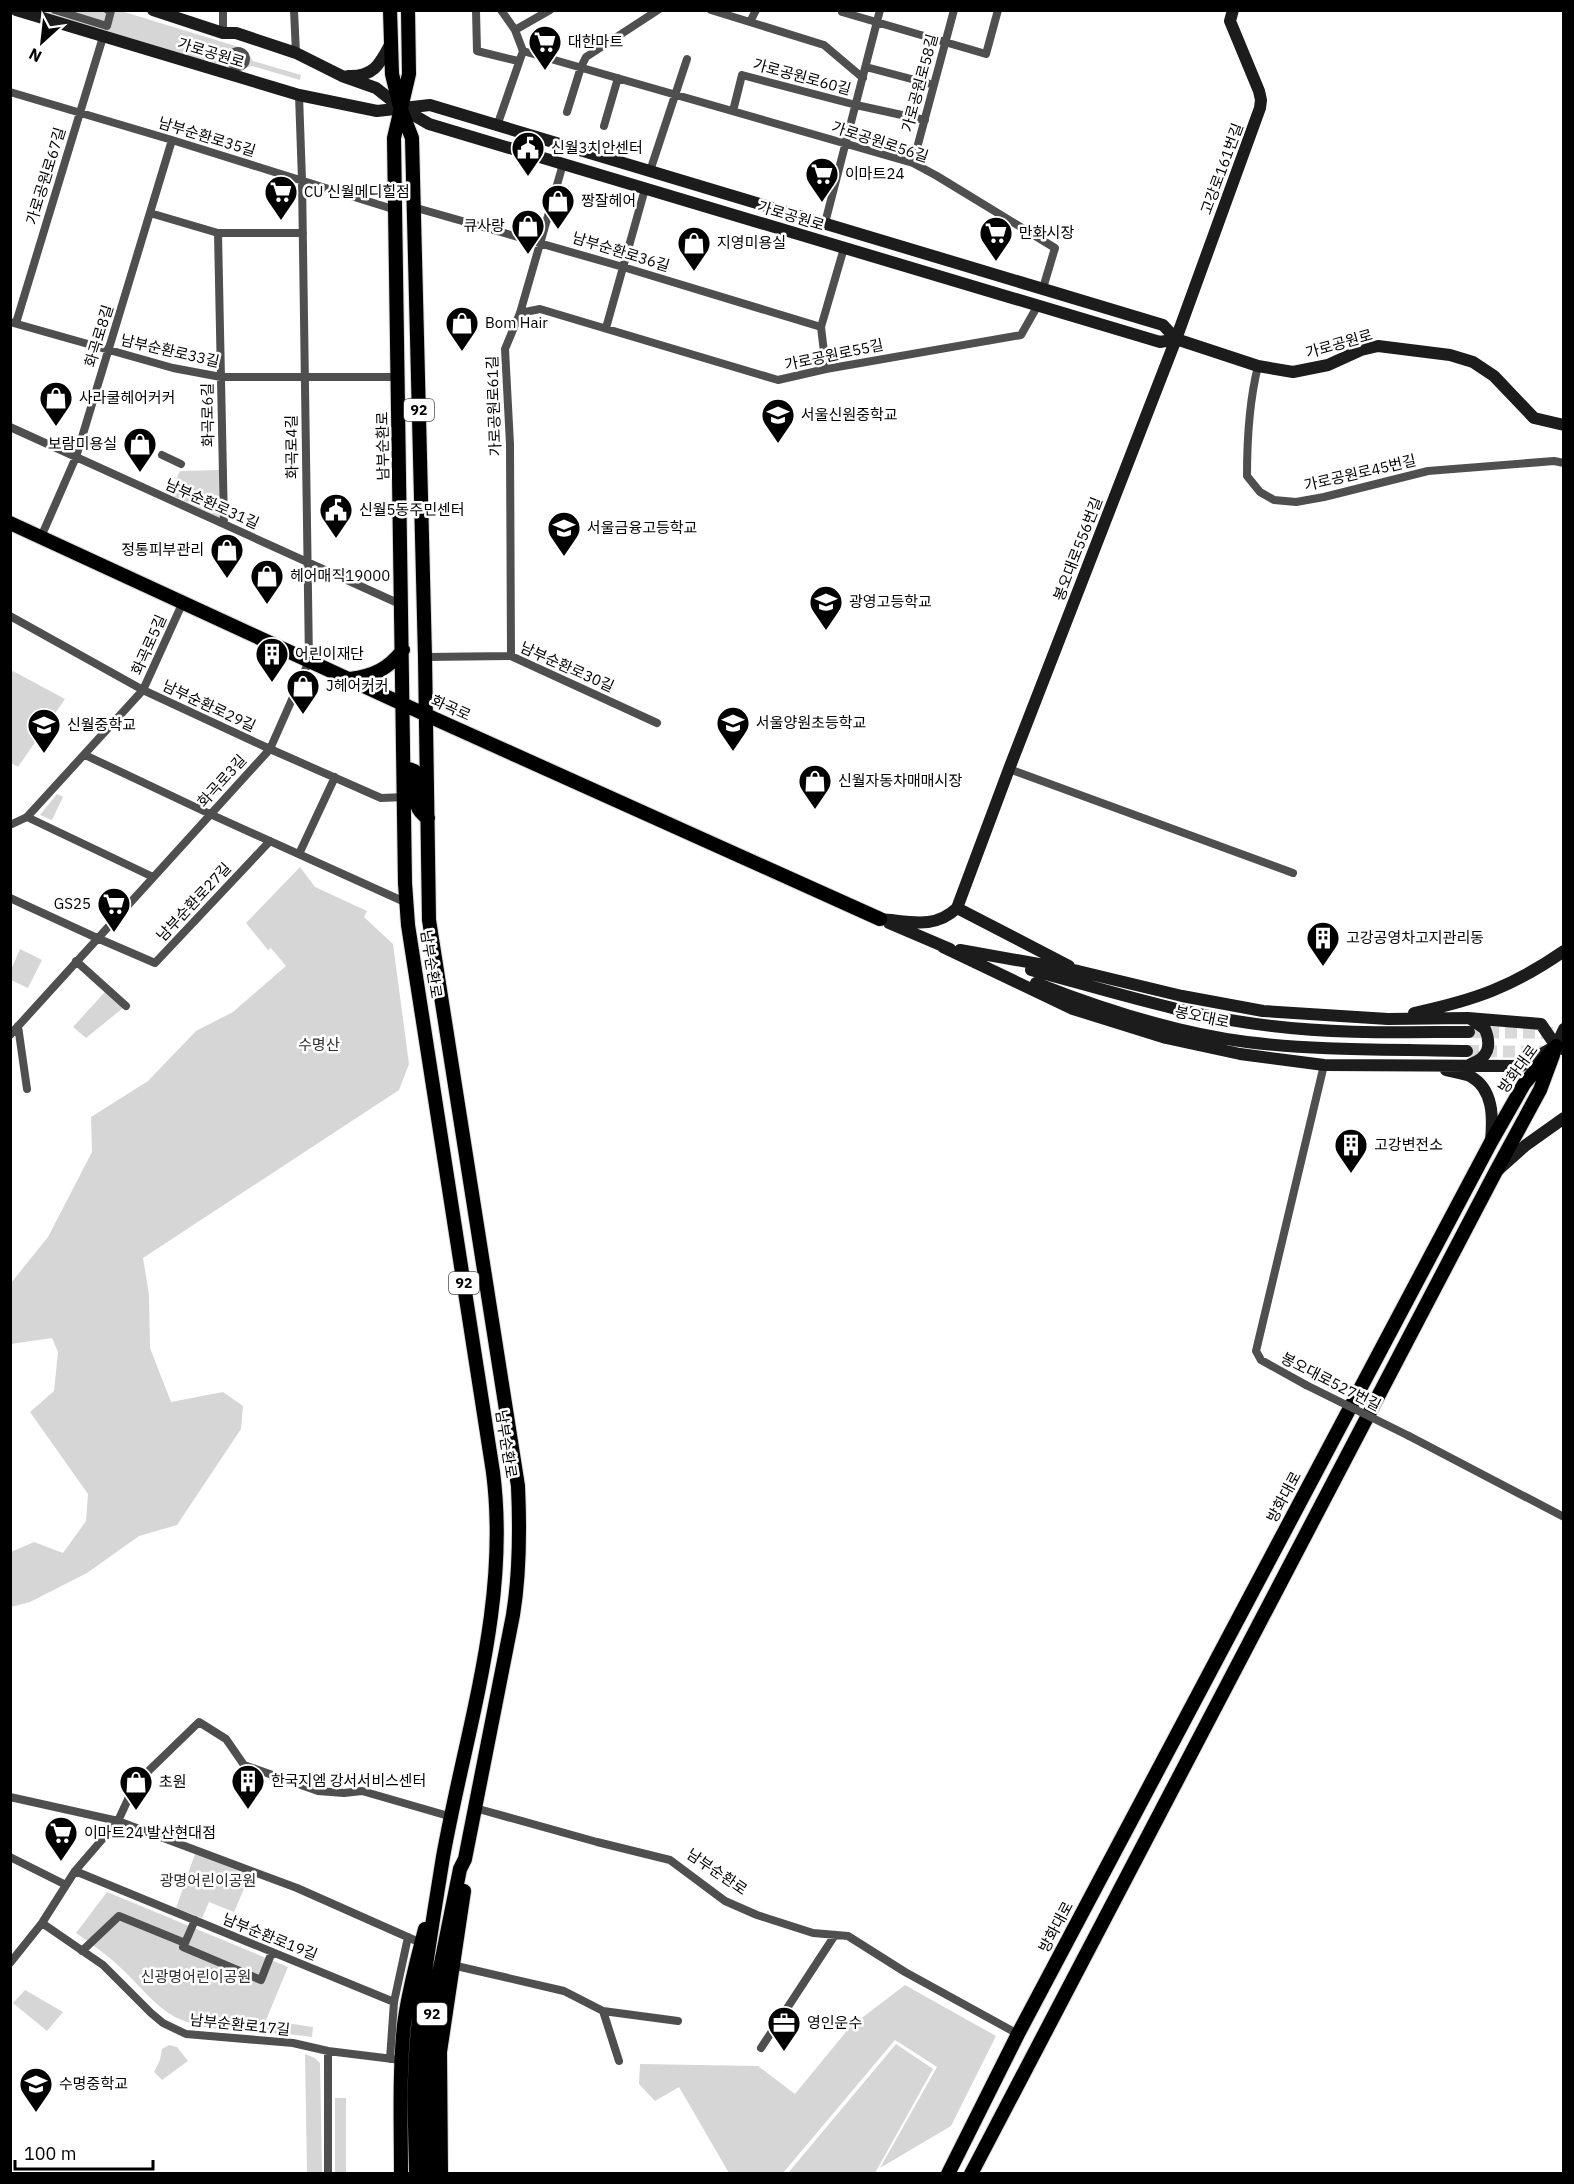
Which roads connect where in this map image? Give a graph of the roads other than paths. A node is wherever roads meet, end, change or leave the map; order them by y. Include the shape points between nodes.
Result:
1 (15, 10) edge
2 (55, 10) edge
3 (108, 10) edge
4 (153, 10) edge
5 (223, 10) edge
6 (294, 10) edge
7 (390, 10) edge
8 (408, 10) edge
9 (476, 10) edge
10 (501, 10) edge
11 (550, 10) edge
12 (658, 10) edge
13 (711, 10) edge
14 (756, 10) edge
15 (880, 10) edge
16 (954, 10) edge
17 (998, 10) edge
18 (842, 11) edge
19 (1232, 12) edge
20 (750, 22) junction
21 (877, 22) junction
22 (515, 30) junction
23 (223, 33) junction
24 (103, 37) junction
25 (946, 42) junction
26 (391, 43) junction
27 (238, 51) dead end
28 (523, 51) junction
29 (296, 53) junction
30 (687, 59) dead end
31 (518, 61) junction
32 (233, 66) dead end
33 (581, 67) junction
34 (866, 67) junction
35 (342, 76) junction
36 (618, 78) junction
37 (862, 78) junction
38 (934, 85) junction
39 (10, 92) edge
40 (298, 95) junction
41 (676, 95) junction
42 (856, 105) junction
43 (400, 107) junction
44 (733, 111) junction
45 (80, 112) junction
46 (567, 112) dead end
47 (925, 120) junction
48 (497, 126) junction
49 (604, 126) dead end
50 (172, 140) junction
51 (846, 144) junction
52 (563, 164) junction
53 (913, 164) junction
54 (650, 171) junction
55 (302, 180) junction
56 (645, 189) junction
57 (413, 207) junction
58 (396, 210) junction
59 (150, 213) junction
60 (825, 223) junction
61 (218, 233) junction
62 (303, 233) junction
63 (540, 243) junction
64 (844, 248) junction
65 (623, 267) junction
66 (1043, 288) junction
67 (1038, 305) junction
68 (520, 312) junction
69 (14, 323) edge
70 (821, 327) junction
71 (606, 328) junction
72 (1176, 339) junction
73 (109, 350) junction
74 (1258, 366) junction
75 (826, 369) junction
76 (221, 377) junction
77 (305, 377) junction
78 (399, 377) junction
79 (1563, 425) edge
80 (10, 427) edge
81 (162, 455) dead end
82 (76, 457) junction
83 (1563, 463) edge
84 (181, 464) dead end
85 (224, 524) junction
86 (11, 525) edge
87 (40, 537) junction
88 (308, 562) junction
89 (183, 602) junction
90 (402, 606) junction
91 (10, 616) edge
92 (403, 628) junction
93 (403, 650) junction
94 (425, 655) junction
95 (511, 656) junction
96 (309, 661) junction
97 (349, 679) junction
98 (143, 690) junction
99 (404, 705) junction
100 (426, 715) junction
101 (657, 723) dead end
102 (270, 749) junction
103 (85, 755) junction
104 (1009, 770) junction
105 (405, 772) junction
106 (335, 777) junction
107 (405, 797) junction
108 (210, 814) junction
109 (27, 817) junction
110 (428, 818) junction
111 (10, 825) edge
112 (270, 841) junction
113 (299, 854) junction
114 (1293, 873) dead end
115 (153, 877) junction
116 (10, 898) edge
117 (407, 903) junction
118 (957, 908) junction
119 (880, 919) junction
120 (97, 938) junction
121 (943, 947) junction
122 (1563, 951) edge
123 (76, 962) junction
124 (1078, 971) junction
125 (126, 1005) dead end
126 (1468, 1018) junction
127 (1388, 1019) junction
128 (18, 1026) junction
129 (1563, 1029) edge
130 (1469, 1032) tunnel mouth
131 (10, 1035) edge
132 (1561, 1045) edge
133 (1467, 1051) tunnel mouth
134 (1324, 1065) junction
135 (1431, 1066) junction
136 (1467, 1066) junction
137 (27, 1089) dead end
138 (1563, 1118) edge
139 (1491, 1142) junction
140 (1495, 1173) junction
141 (1563, 1517) edge
142 (10, 1797) edge
143 (476, 1808) junction
144 (452, 1817) junction
145 (118, 1821) junction
146 (10, 1857) edge
147 (443, 1857) junction
148 (465, 1859) junction
149 (75, 1871) junction
150 (66, 1885) junction
151 (195, 1920) junction
152 (42, 1923) junction
153 (835, 1935) junction
154 (408, 1937) junction
155 (185, 1943) junction
156 (421, 1943) junction
157 (82, 1951) junction
158 (272, 1952) junction
159 (10, 1963) edge
160 (452, 1965) junction
161 (394, 2002) junction
162 (603, 2011) junction
163 (678, 2022) dead end
164 (1018, 2034) junction
165 (761, 2048) dead end
166 (328, 2051) junction
167 (396, 2060) junction
168 (619, 2061) dead end
169 (328, 2174) edge
170 (400, 2174) edge
171 (416, 2174) edge
172 (429, 2174) edge
173 (441, 2174) edge
174 (948, 2174) edge
175 (971, 2174) edge

1 - 24 street, 가로공원로
2 - 3 street via 106,26 111,11
4 - 23 street, 가로공원로
5 - 23 street
6 - 29 street
7 - 26 main road, 남부순환로 / 92
8 - 43 main road, 남부순환로 / 92 via 409,74
9 - 31 street via 477,51
10 - 22 street
11 - 22 street
12 - 33 street via 586,57
13 - 20 street
14 - 20 street
15 - 21 street, 가로공원로60길
16 - 25 street, 가로공원로58길
17 - 25 street via 986,54
18 - 21 street
19 - 72 street, 고강로161번길 via 1230,21 1259,91 1260,108
20 - 37 street via 824,45
21 - 25 street
21 - 34 street, 가로공원로60길
22 - 28 street
23 - 29 street, 가로공원로 via 236,33
24 - 40 street, 가로공원로
24 - 45 street, 가로공원로67길
25 - 38 street, 가로공원로58길
26 - 35 street via 382,60 368,73
26 - 43 main road, 남부순환로 / 92 via 392,74
27 - 32 street via 230,56
28 - 31 street
28 - 33 street, 가로공원로56길
29 - 35 street, 가로공원로
30 - 41 street
31 - 48 street
33 - 36 street, 가로공원로56길
33 - 46 street
34 - 37 street, 가로공원로60길
34 - 38 street, 가로공원로60길
35 - 43 street, 가로공원로 via 376,88
36 - 41 street, 가로공원로56길
36 - 49 street
37 - 42 street, 가로공원로60길
38 - 47 street, 가로공원로58길
39 - 45 street, 남부순환로35길
40 - 43 street, 가로공원로 via 377,111
40 - 55 street, 화곡로4길
41 - 44 street, 가로공원로56길
41 - 54 street
42 - 44 street, 가로공원로60길 via 742,75
42 - 47 street, 가로공원로60길
42 - 51 street, 가로공원로60길
43 - 48 street, 가로공원로 via 430,105
43 - 52 street, 가로공원로 via 429,124
43 - 57 main road, 남부순환로 / 92 via 412,138
43 - 58 main road, 남부순환로 / 92 via 394,138
44 - 51 street, 가로공원로56길
45 - 50 street, 남부순환로35길
45 - 69 street, 가로공원로67길
47 - 53 street, 가로공원로58길
48 - 54 street, 가로공원로
50 - 55 street, 남부순환로35길
50 - 59 street, 화곡로8길
51 - 53 street, 가로공원로56길
51 - 60 street, 가로공원로60길
52 - 56 street, 가로공원로
52 - 63 street, 가로공원로61길
53 - 66 street, 가로공원로56길 via 1055,248
54 - 60 street, 가로공원로
55 - 58 street, 남부순환로35길
55 - 62 street, 화곡로4길
56 - 64 street, 가로공원로
56 - 65 street
57 - 63 street, 남부순환로36길
57 - 94 main road, 남부순환로 / 92
58 - 78 main road, 남부순환로 / 92
59 - 61 street
59 - 73 street, 화곡로8길
60 - 66 street, 가로공원로
61 - 62 street
61 - 76 street, 화곡로6길
62 - 77 street, 화곡로4길
63 - 65 street, 남부순환로36길
63 - 68 street, 가로공원로61길
64 - 67 street, 가로공원로
64 - 70 street
65 - 70 street, 남부순환로36길
65 - 71 street
66 - 72 street, 가로공원로 via 1163,325
67 - 72 street, 가로공원로 via 1160,342
67 - 75 street, 가로공원로55길 via 1021,335
68 - 71 street, 가로공원로55길 via 540,309
68 - 95 street, 가로공원로61길 via 505,350 510,444
69 - 73 street, 남부순환로33길
70 - 75 street
71 - 75 street, 가로공원로55길 via 778,381
72 - 74 street, 가로공원로
72 - 104 street, 봉오대로556번길
73 - 76 street, 남부순환로33길
73 - 82 street, 화곡로8길
74 - 79 street, 가로공원로 via 1293,372 1328,365 1378,346 1450,355 1473,362 1494,376 1534,418
74 - 83 street, 가로공원로45번길 via 1249,414 1247,476 1260,492 1274,500 1296,502 1428,471
76 - 77 street, 남부순환로33길
76 - 85 street, 화곡로6길
77 - 78 street, 남부순환로33길
77 - 88 street, 화곡로4길
78 - 90 main road, 남부순환로 / 92
80 - 82 street, 남부순환로31길
81 - 84 street, 남부순환로31길
82 - 85 street, 남부순환로31길
82 - 87 street, 화곡로8길
85 - 88 street, 남부순환로31길
86 - 87 main road, 화곡로
87 - 89 main road, 화곡로
88 - 90 street, 남부순환로31길
88 - 96 street, 화곡로4길
89 - 96 main road, 화곡로
89 - 98 street, 화곡로5길
90 - 92 main road, 남부순환로 / 92
91 - 98 street, 남부순환로29길
92 - 93 main road, 남부순환로 / 92
92 - 94 main road via 409,632 412,658
93 - 97 main road via 376,675
93 - 99 main road, 남부순환로 / 92
94 - 95 street, 남부순환로30길
94 - 100 main road, 남부순환로 / 92
95 - 101 street, 남부순환로30길
96 - 97 main road, 화곡로
96 - 102 street, 화곡로3길
97 - 99 main road, 화곡로
98 - 102 street, 남부순환로29길
98 - 103 street, 화곡로5길
99 - 100 main road, 화곡로
99 - 105 main road, 남부순환로 / 92
100 - 110 main road, 남부순환로 / 92
100 - 119 main road, 화곡로
102 - 106 street, 남부순환로29길
102 - 108 street, 화곡로3길
103 - 108 street
103 - 109 street, 화곡로5길
104 - 114 street
104 - 118 street, 봉오대로556번길
105 - 107 main road, 남부순환로 / 92
105 - 110 main road via 414,771 415,800 418,810
106 - 107 street, 남부순환로29길 via 381,798
106 - 113 street
107 - 117 main road, 남부순환로 / 92
108 - 112 street
108 - 115 street, 화곡로3길
109 - 111 street, 화곡로5길
109 - 115 street
110 - 143 main road, 남부순환로 / 92 via 429,920 516,1474 520,1532 513,1615
112 - 113 street
112 - 120 street, 남부순환로27길 via 155,963
113 - 117 street
115 - 120 street, 화곡로3길
116 - 120 street
117 - 144 main road, 남부순환로 / 92 via 498,1505 497,1572 490,1629
118 - 119 street via 938,922
118 - 124 street
119 - 121 street, 봉오대로
120 - 123 street, 화곡로3길
121 - 124 street
121 - 130 street, 봉오대로 via 1212,1017 1331,1031
121 - 133 street, 봉오대로 via 1077,999 1186,1030 1247,1042 1323,1048
121 - 134 street via 1073,1009 1155,1035 1240,1054
122 - 127 street via 1483,996
123 - 125 street
123 - 128 street, 화곡로3길
124 - 127 street via 1263,1011
126 - 127 street
126 - 132 street via 1541,1024
126 - 136 street via 1485,1029 1490,1045 1486,1054
128 - 131 street, 화곡로3길
128 - 137 street
129 - 132 street
132 - 136 street via 1521,1066
132 - 139 main road, 방화대로 via 1524,1084
132 - 140 main road, 방화대로
134 - 135 street
134 - 141 street, 봉오대로527번길, bridge via 1256,1351 1261,1360 1306,1385
135 - 136 street
135 - 139 street via 1469,1076 1478,1084 1490,1102
138 - 140 street
139 - 164 main road, 방화대로
140 - 175 main road, 방화대로
142 - 145 street
143 - 148 main road, 남부순환로 / 92
143 - 153 street, 남부순환로 via 670,1860 725,1901 757,1916 813,1933
144 - 145 street via 362,1791 318,1791 244,1765 226,1739 199,1722 135,1784
144 - 147 main road, 남부순환로 / 92
145 - 149 street
145 - 154 street via 297,1888
146 - 150 street
147 - 156 main road, 남부순환로
147 - 171 main road, 남부순환로 / 92 via 418,2029
148 - 160 main road, 남부순환로 / 92 via 467,1872
148 - 172 main road, 남부순환로 / 92 via 457,1881 429,2036
149 - 150 street
149 - 151 street, 남부순환로19길
150 - 152 street
151 - 155 street
151 - 158 street, 남부순환로19길
152 - 157 street, 남부순환로17길
152 - 159 street
153 - 164 street, 남부순환로 via 848,1936
153 - 165 street
154 - 156 street
154 - 161 street
155 - 157 street via 120,1916
155 - 158 street via 183,1947 261,1980
156 - 167 main road, 남부순환로
157 - 166 street, 남부순환로17길 via 103,1965 151,2013 186,2034 293,2043
158 - 161 street, 남부순환로19길
160 - 162 street via 564,1991
160 - 173 main road, 남부순환로 / 92 via 440,2052
161 - 167 street, 남부순환로
162 - 163 street
162 - 168 street
164 - 174 main road, 방화대로
166 - 167 street, 남부순환로17길
166 - 169 street
167 - 170 main road, 남부순환로

